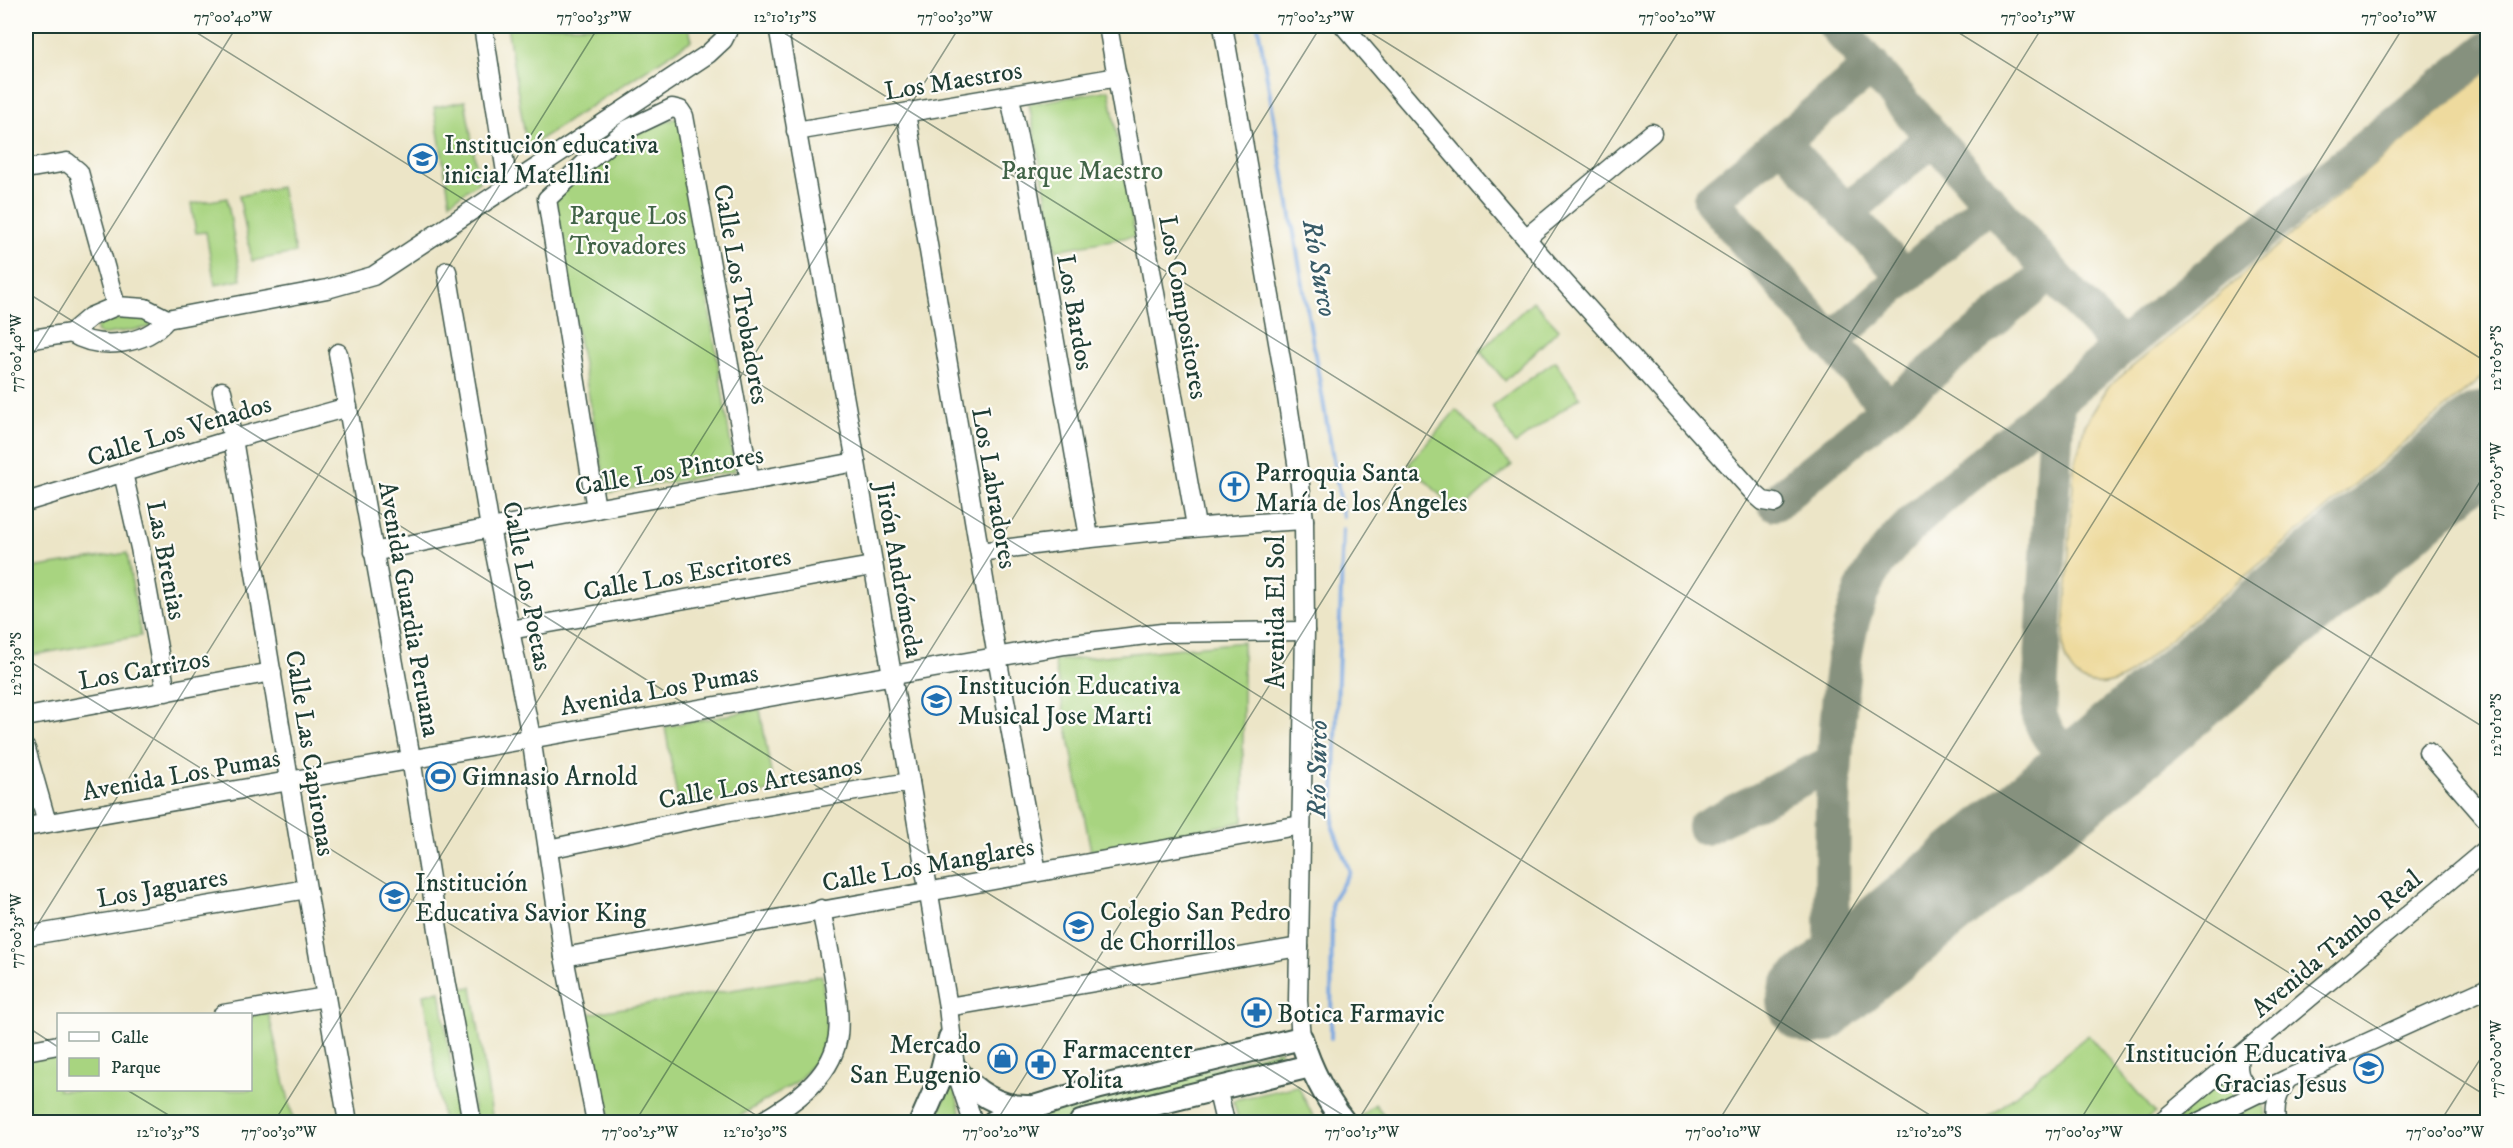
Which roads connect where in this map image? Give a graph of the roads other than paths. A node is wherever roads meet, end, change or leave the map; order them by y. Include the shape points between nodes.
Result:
1 (483, 26) edge
2 (730, 26) edge
3 (778, 26) edge
4 (1108, 26) edge
5 (1223, 26) edge
6 (1344, 26) edge
7 (1118, 77) junction
8 (1010, 97) junction
9 (906, 113) junction
10 (796, 131) junction
11 (1652, 132) dead end
12 (26, 169) edge
13 (508, 185) junction
14 (1526, 238) junction
15 (447, 271) dead end
16 (116, 306) junction
17 (167, 319) junction
18 (71, 333) junction
19 (26, 340) edge
20 (338, 353) dead end
21 (222, 391) dead end
22 (348, 407) junction
23 (233, 439) junction
24 (856, 462) junction
25 (123, 473) junction
26 (750, 481) junction
27 (26, 502) edge
28 (1775, 503) dead end
29 (596, 509) junction
30 (1304, 520) junction
31 (1196, 526) junction
32 (490, 528) junction
33 (1089, 537) junction
34 (374, 552) junction
35 (980, 552) junction
36 (872, 566) junction
37 (510, 630) junction
38 (1305, 631) junction
39 (997, 657) junction
40 (272, 672) junction
41 (892, 674) junction
42 (166, 692) junction
43 (26, 717) edge
44 (531, 737) junction
45 (26, 749) edge
46 (2428, 752) dead end
47 (411, 758) junction
48 (290, 780) junction
49 (910, 782) junction
50 (2487, 821) edge
51 (47, 823) junction
52 (1301, 825) junction
53 (26, 827) edge
54 (2487, 848) edge
55 (548, 849) junction
56 (1037, 872) junction
57 (307, 888) junction
58 (928, 892) junction
59 (821, 909) junction
60 (26, 936) edge
61 (1299, 947) junction
62 (564, 957) junction
63 (2487, 988) edge
64 (326, 997) junction
65 (948, 1007) junction
66 (229, 1013) edge
67 (950, 1038) junction
68 (1301, 1038) junction
69 (57, 1045) edge
70 (26, 1051) edge
71 (2239, 1057) junction
72 (1310, 1066) junction
73 (955, 1068) junction
74 (2287, 1080) junction
75 (1217, 1088) junction
76 (2261, 1093) junction
77 (1034, 1107) junction
78 (1110, 1118) edge
79 (348, 1122) edge
80 (472, 1122) edge
81 (596, 1122) edge
82 (761, 1122) edge
83 (921, 1122) edge
84 (973, 1122) edge
85 (994, 1122) edge
86 (1081, 1122) edge
87 (1225, 1122) edge
88 (1344, 1122) edge
89 (2162, 1122) edge
90 (2199, 1122) edge
91 (2276, 1122) edge

1 - 13 street
2 - 13 street via 723,40 708,54
3 - 10 street, Jirón Andrómeda
4 - 7 street, Los Compositores
5 - 30 street, Avenida El Sol via 1283,371
6 - 14 street
7 - 8 street, Los Maestros
7 - 31 street, Los Compositores
8 - 9 street, Los Maestros
8 - 33 street, Los Bardos
9 - 10 street, Los Maestros
9 - 35 street, Los Labradores
10 - 24 street, Jirón Andrómeda
11 - 14 street
12 - 16 street via 67,162 80,172
13 - 17 street via 372,276 327,289
14 - 28 street via 1754,493 1763,501
15 - 32 street, Calle Los Poetas
16 - 17 street via 145,308
16 - 18 street via 90,317
17 - 18 street via 158,329 123,342 94,342
18 - 19 street
20 - 22 street, Avenida Guardia Peruana
21 - 23 street, Calle Las Capironas
22 - 23 street, Calle Los Venados
22 - 34 street, Avenida Guardia Peruana
23 - 25 street, Calle Los Venados
23 - 40 street, Calle Las Capironas
24 - 26 street, Calle Los Pintores
24 - 36 street, Jirón Andrómeda
25 - 27 street, Calle Los Venados
25 - 42 street, Las Brenias
26 - 29 street, Calle Los Pintores
26 - 29 street, Calle Los Trobadores via 684,116 672,108 628,129 547,199
29 - 32 street, Calle Los Pintores
30 - 31 street
30 - 38 street, Avenida El Sol
31 - 33 street
32 - 34 street, Calle Los Pintores
32 - 37 street, Calle Los Poetas
33 - 35 street
34 - 47 street, Avenida Guardia Peruana
35 - 39 street, Los Labradores
36 - 37 street, Calle Los Escritores
36 - 41 street, Jirón Andrómeda
37 - 44 street, Calle Los Poetas
38 - 39 street, Avenida Los Pumas via 1162,633
38 - 52 street, Avenida El Sol
39 - 41 street, Avenida Los Pumas
39 - 56 street, Los Labradores
40 - 42 street, Los Carrizos
40 - 48 street, Calle Las Capironas
41 - 44 street, Avenida Los Pumas
41 - 49 street, Jirón Andrómeda
42 - 43 street, Los Carrizos
44 - 47 street, Avenida Los Pumas
44 - 55 street, Calle Los Poetas
45 - 51 street
46 - 50 street
47 - 48 street, Avenida Los Pumas
47 - 80 street, Avenida Guardia Peruana
48 - 51 street, Avenida Los Pumas
48 - 57 street, Calle Las Capironas
49 - 55 street, Calle Los Artesanos via 729,812
49 - 58 street, Jirón Andrómeda
51 - 53 street, Avenida Los Pumas
52 - 56 street, Calle Los Manglares
52 - 61 street, Avenida El Sol
54 - 71 street, Avenida Tambo Real
55 - 62 street, Calle Los Poetas
56 - 58 street, Calle Los Manglares
57 - 60 street, Los Jaguares
57 - 64 street, Calle Las Capironas
58 - 59 street, Calle Los Manglares
58 - 65 street, Jirón Andrómeda
59 - 62 street, Calle Los Manglares
59 - 82 street via 838,1010 837,1042 810,1088
61 - 65 street
61 - 68 street, Avenida El Sol
62 - 81 street, Calle Los Poetas
63 - 74 street
64 - 66 street
64 - 79 street, Calle Las Capironas
65 - 67 street, Jirón Andrómeda
67 - 73 street, Jirón Andrómeda
67 - 83 main road via 939,1081
68 - 72 main road, Avenida El Sol
68 - 77 main road
69 - 70 street
71 - 76 street via 2237,1067 2242,1082
71 - 89 street, Avenida Tambo Real
72 - 75 main road
72 - 88 main road, Avenida El Sol
73 - 77 main road via 976,1091 994,1101 1013,1107
73 - 84 street, Jirón Andrómeda
74 - 76 street
74 - 91 street via 2276,1096
75 - 78 main road
75 - 87 street
76 - 90 street
77 - 85 main road
78 - 86 main road

